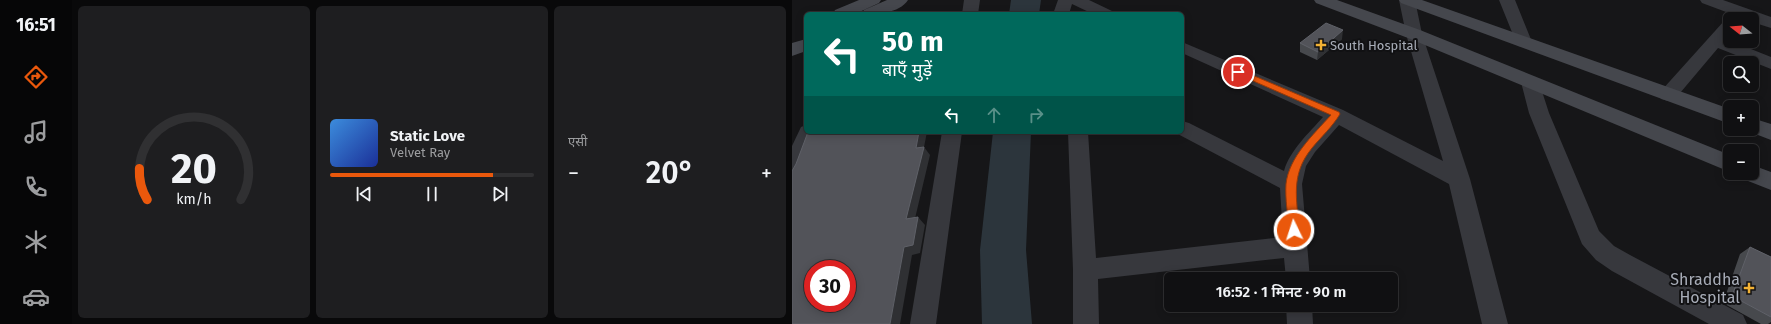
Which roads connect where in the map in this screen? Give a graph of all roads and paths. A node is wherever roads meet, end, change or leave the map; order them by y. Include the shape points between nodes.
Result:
1 (873, 0) edge
2 (900, 0) edge
3 (972, 0) edge
4 (1066, 0) edge
5 (1076, 0) edge
6 (1322, 0) edge
7 (1407, 0) edge
8 (1507, 0) edge
9 (1708, 0) edge
10 (1751, 0) edge
11 (846, 12) edge
12 (874, 12) edge
13 (970, 12) edge
14 (1062, 12) edge
15 (1102, 12) edge
16 (1726, 12) edge
17 (1740, 12) edge
18 (1759, 21) edge
19 (1771, 23) edge
20 (804, 31) edge
21 (1723, 32) edge
22 (1414, 34) junction
23 (792, 36) edge
24 (1715, 41) junction
25 (1524, 42) junction
26 (804, 45) edge
27 (1184, 48) edge
28 (792, 50) edge
29 (1771, 63) edge
30 (1530, 82) junction
31 (1668, 95) junction
32 (1336, 114) junction
33 (1723, 115) edge
34 (1759, 128) edge
35 (1184, 129) edge
36 (804, 132) edge
37 (1771, 132) edge
38 (806, 134) edge
39 (952, 134) edge
40 (1078, 134) edge
41 (792, 138) edge
42 (1723, 161) edge
43 (792, 172) edge
44 (1759, 176) edge
45 (1458, 180) junction
46 (1771, 181) edge
47 (1291, 184) junction
48 (1296, 246) junction
49 (1085, 270) junction
50 (1298, 272) edge
51 (1299, 312) edge
52 (922, 324) edge
53 (1086, 324) edge
54 (1300, 324) edge
55 (1495, 324) edge
56 (1734, 324) edge

1 - 11 street
2 - 12 street
3 - 13 street
4 - 14 street
5 - 15 street
6 - 22 street
7 - 22 street
7 - 25 street
8 - 25 street
9 - 16 street
10 - 17 street
18 - 19 street
20 - 23 street
21 - 24 street
22 - 30 street
22 - 45 street
24 - 29 street
24 - 31 street
25 - 31 street
26 - 28 street
27 - 32 street
30 - 42 street
30 - 56 street via 1539,113 1590,237 1621,263
31 - 33 street
32 - 45 street
32 - 47 street via 1296,165
34 - 37 street
35 - 47 street
36 - 41 street
38 - 43 street
39 - 52 street
40 - 49 street
44 - 46 street
45 - 55 street
47 - 48 street
48 - 49 street
48 - 50 street
49 - 53 street
51 - 54 street

